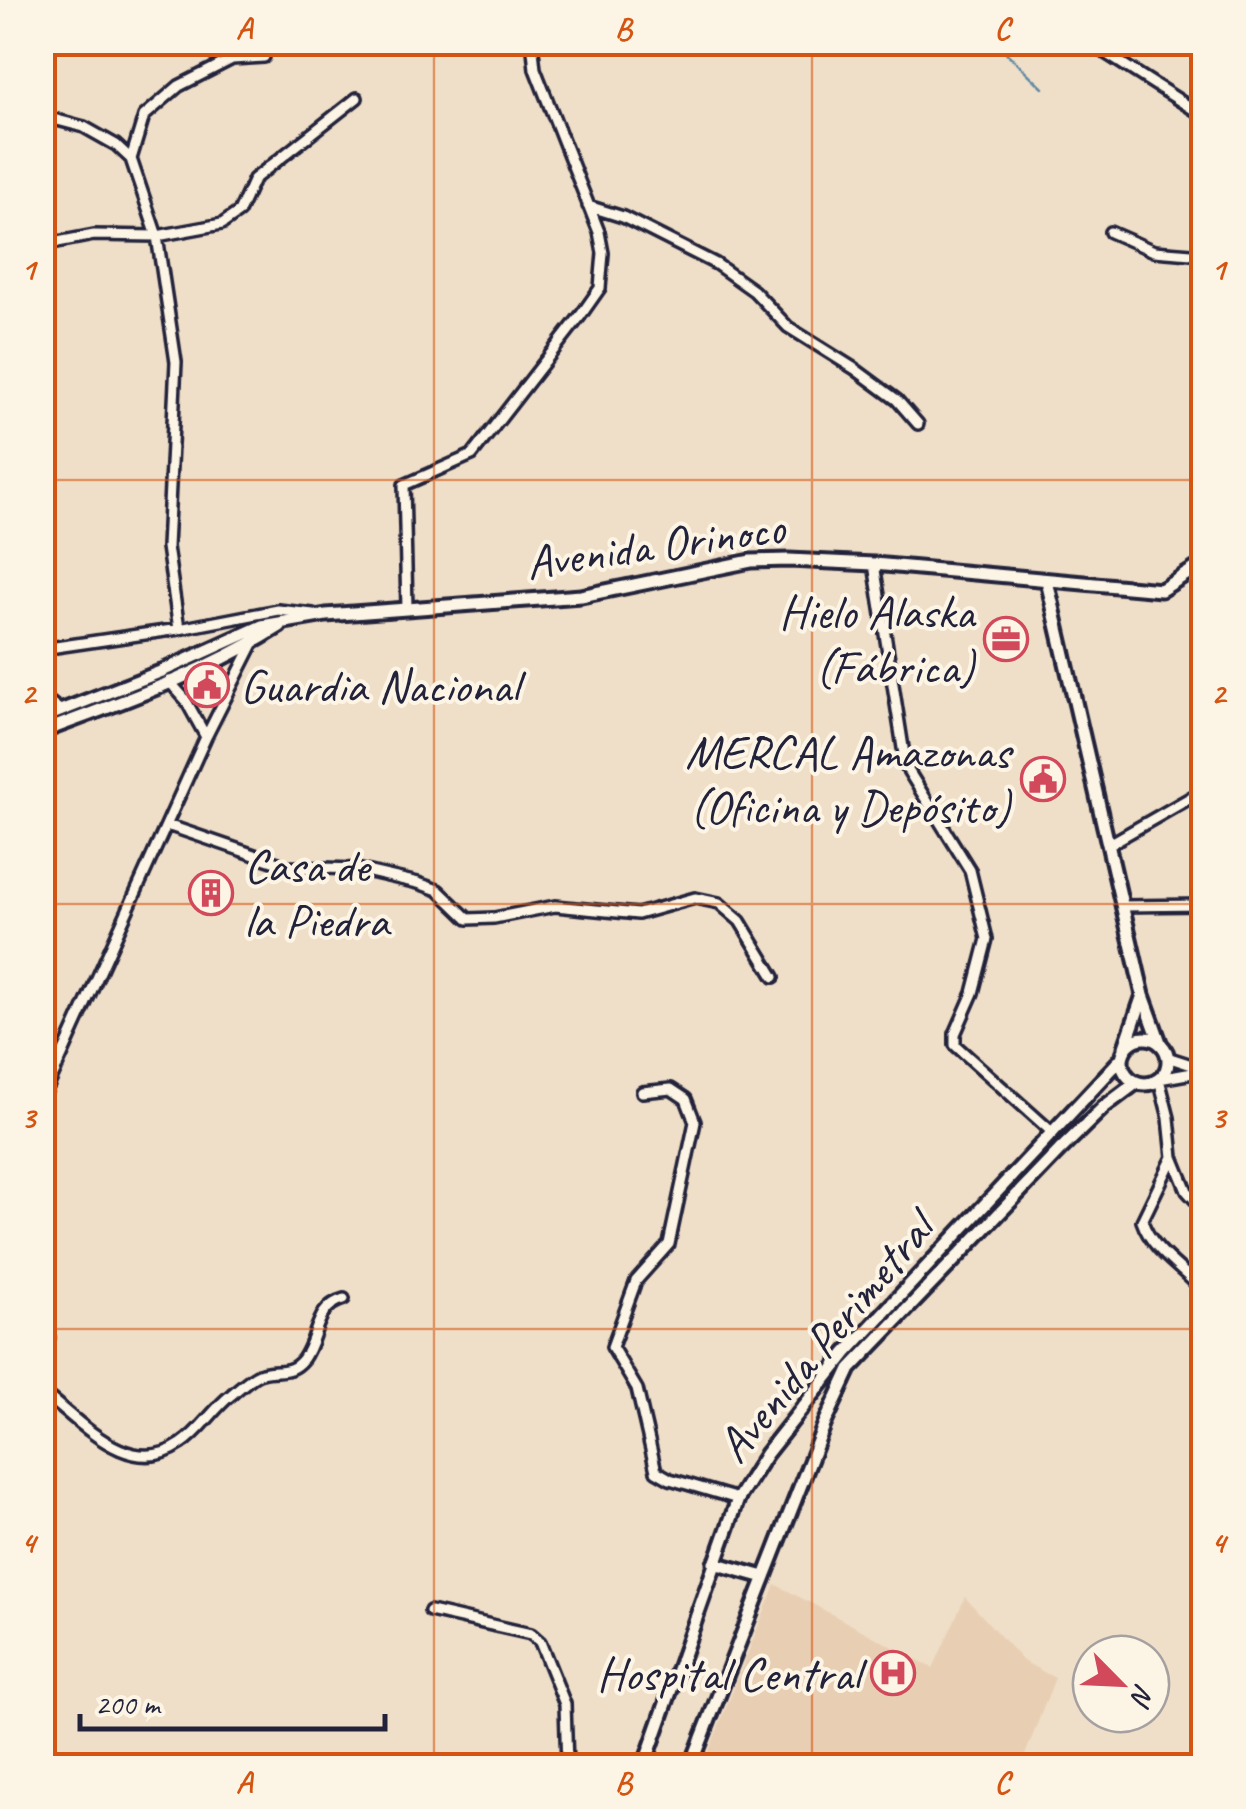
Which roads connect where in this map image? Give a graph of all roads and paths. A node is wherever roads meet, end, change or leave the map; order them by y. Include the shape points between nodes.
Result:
1 (537, 42) edge
2 (1088, 42) edge
3 (264, 57) dead end
4 (357, 98) dead end
5 (42, 116) edge
6 (1204, 116) edge
7 (130, 158) junction
8 (588, 206) junction
9 (1110, 232) dead end
10 (157, 236) junction
11 (42, 246) edge
12 (1204, 255) edge
13 (918, 424) dead end
14 (1204, 563) edge
15 (874, 564) junction
16 (1047, 581) junction
17 (407, 608) junction
18 (326, 615) junction
19 (289, 621) junction
20 (262, 626) junction
21 (179, 630) junction
22 (253, 644) junction
23 (42, 649) edge
24 (160, 672) junction
25 (171, 683) junction
26 (42, 696) edge
27 (61, 711) junction
28 (42, 718) edge
29 (42, 732) edge
30 (206, 737) junction
31 (1204, 790) edge
32 (167, 824) junction
33 (1108, 846) junction
34 (1204, 905) edge
35 (1123, 906) junction
36 (774, 977) dead end
37 (1143, 995) junction
38 (1164, 1051) junction
39 (1122, 1055) junction
40 (1204, 1070) edge
41 (1159, 1079) junction
42 (1136, 1083) junction
43 (642, 1092) dead end
44 (42, 1100) edge
45 (1054, 1133) junction
46 (1172, 1158) junction
47 (1204, 1210) edge
48 (1204, 1292) edge
49 (344, 1299) dead end
50 (49, 1338) dead end
51 (42, 1348) edge
52 (42, 1392) edge
53 (738, 1499) junction
54 (714, 1563) junction
55 (764, 1577) junction
56 (430, 1612) dead end
57 (567, 1766) edge
58 (644, 1766) edge
59 (691, 1766) edge

1 - 8 street via 534,69
2 - 6 street
3 - 7 street via 232,59 179,86 144,116
4 - 10 street via 254,179 239,212 222,224
5 - 7 street via 84,126
7 - 10 street
8 - 13 street via 716,264 788,327 897,400
8 - 17 street via 603,253 600,288 472,455 404,485
9 - 12 street via 1154,251
10 - 11 street via 94,235
10 - 21 street via 176,362 167,547
14 - 16 main road, Avenida Orinoco via 1161,590
15 - 16 main road, Avenida Orinoco
15 - 17 main road, Avenida Orinoco via 752,562 582,596
15 - 45 street via 906,767 970,870 987,939 955,1044
16 - 33 main road
17 - 18 main road, Avenida Orinoco
18 - 19 main road, Avenida Orinoco
18 - 21 street via 278,610
19 - 20 main road, Avenida Orinoco
19 - 22 main road, Avenida Orinoco
20 - 22 street
20 - 24 main road, Avenida Orinoco
21 - 23 street
22 - 25 main road, Avenida Orinoco
22 - 30 street
24 - 25 street
24 - 27 main road, Avenida Orinoco
25 - 29 main road, Avenida Orinoco
25 - 30 street
26 - 27 street
27 - 28 main road, Avenida Orinoco
30 - 32 street
31 - 33 street
32 - 36 street via 290,867 357,869 418,883 438,890 468,919 555,906 638,914 695,898 719,904 740,922
32 - 44 street
33 - 35 main road
34 - 35 street
35 - 37 main road
37 - 38 main road
37 - 39 main road
38 - 39 main road via 1141,1038
38 - 40 street
38 - 41 main road via 1166,1069
39 - 42 main road
39 - 45 main road, Avenida Perimetral
40 - 41 street
41 - 42 main road
41 - 46 street
42 - 55 main road, Avenida Perimetral via 1060,1150 850,1369
43 - 53 street via 671,1089 686,1099 695,1122 669,1244 636,1281 612,1347 637,1389 656,1470
45 - 53 main road, Avenida Perimetral via 846,1353
46 - 47 street
46 - 48 street via 1142,1221 1148,1240
49 - 52 street via 322,1313 302,1361 288,1372 260,1373 163,1454 121,1452
50 - 51 street
53 - 54 main road, Avenida Perimetral
54 - 55 main road
54 - 58 main road, Avenida Perimetral
55 - 59 main road, Avenida Perimetral
56 - 57 street via 530,1634 540,1642 565,1704

